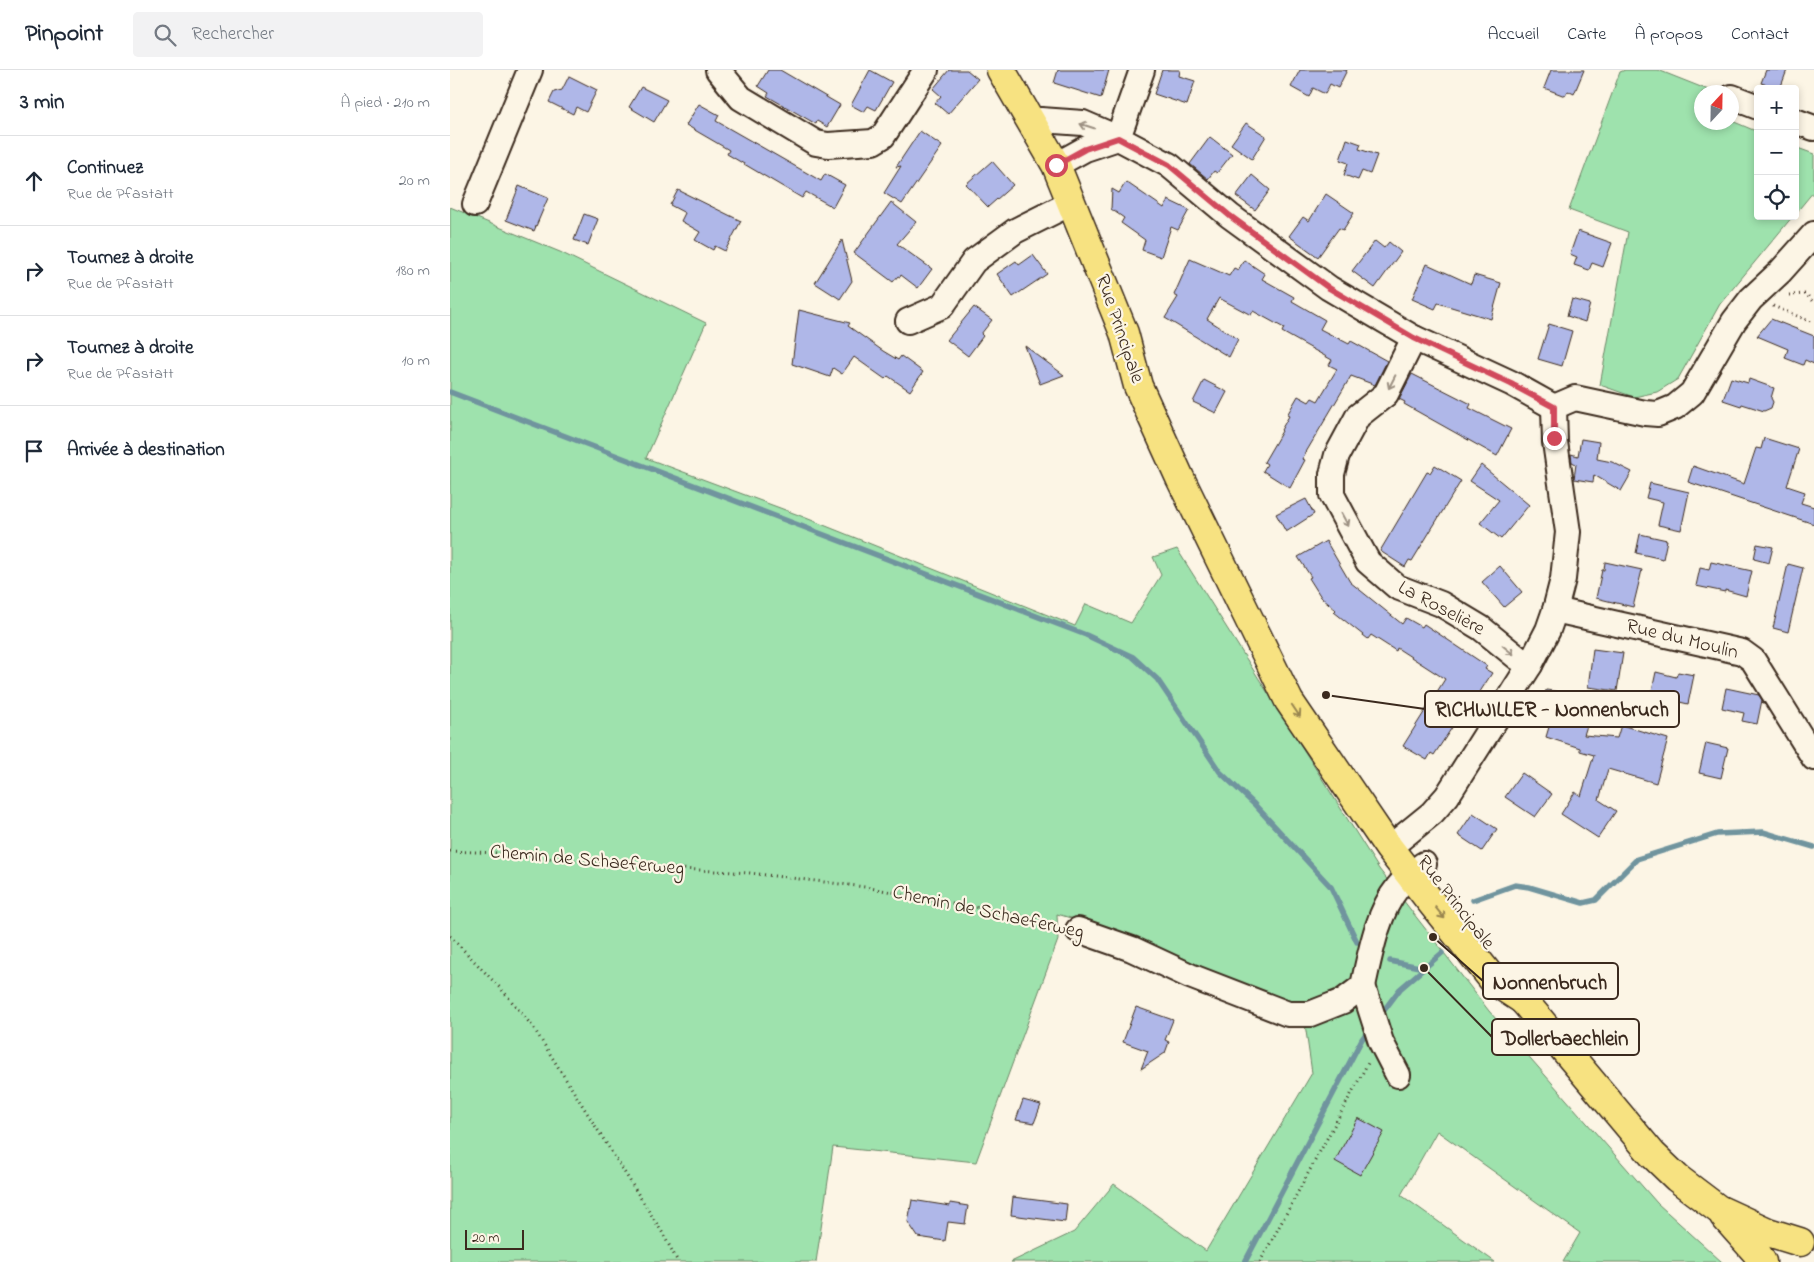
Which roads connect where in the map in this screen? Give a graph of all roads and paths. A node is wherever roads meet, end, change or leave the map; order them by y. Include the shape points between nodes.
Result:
1 (530, 70) edge
2 (718, 70) edge
3 (926, 70) edge
4 (1001, 70) edge
5 (1142, 70) edge
6 (1739, 100) edge
7 (1754, 105) edge
8 (1030, 121) junction
9 (1799, 122) edge
10 (1814, 128) edge
11 (1118, 138) junction
12 (1056, 165) junction
13 (1072, 203) junction
14 (475, 204) dead end
15 (1814, 234) edge
16 (1814, 248) edge
17 (1780, 272) junction
18 (1784, 297) dead end
19 (1777, 301) dead end
20 (1814, 303) edge
21 (908, 320) dead end
22 (1814, 323) edge
23 (1414, 338) junction
24 (1554, 407) junction
25 (1555, 610) junction
26 (1530, 665) junction
27 (1814, 758) edge
28 (1396, 842) junction
29 (450, 851) edge
30 (1417, 869) junction
31 (1078, 930) joint
32 (450, 936) edge
33 (1363, 986) junction
34 (1381, 1042) junction
35 (1398, 1075) dead end
36 (1718, 1209) junction
37 (1807, 1241) edge
38 (678, 1262) edge
39 (1260, 1262) edge
40 (1762, 1262) edge
41 (1777, 1262) edge

1 - 14 street
2 - 3 street via 741,98 816,143 828,145 873,142 883,136
4 - 8 main road, Rue Principale
5 - 11 street
6 - 7 street
11 -> 8 street via 1083,123
8 - 12 main road, Rue Principale
9 - 10 street
11 - 12 street via 1085,149
11 - 23 street via 1169,165 1230,216 1329,288
12 - 13 main road, Rue Principale
13 - 21 street via 1015,231 974,260 942,306
13 - 28 main road, Rue Principale via 1124,333 1138,386 1234,590 1286,663
15 - 17 street
16 - 17 street
17 - 24 street via 1751,299 1734,321 1692,393 1675,407 1658,414 1645,413 1575,398
18 - 20 path via 1791,293 1806,294
19 - 22 path via 1770,305
23 - 24 street
23 -> 26 street, La Roselière via 1386,394 1358,416 1337,455 1332,474 1332,495 1368,562 1396,587 1440,604 1481,628
24 - 25 street via 1555,442 1568,532
25 - 26 street
25 - 27 street, Rue du Moulin via 1742,652 1753,660
26 - 28 street via 1446,796 1432,813
28 - 30 main road, Rue Principale
29 - 31 path, Chemin de Schaeferweg via 750,873 865,887 1028,917
30 - 33 street via 1391,896 1372,940
30 - 36 main road, Rue Principale via 1494,981 1523,1000 1652,1154
31 - 33 street, Chemin de Schaeferweg via 1288,1014 1310,1014 1343,1001
32 - 38 path via 533,1027
33 - 34 street
34 - 35 street
34 - 39 path
36 - 37 main road via 1768,1232
36 - 40 main road
37 - 41 main road via 1789,1247

